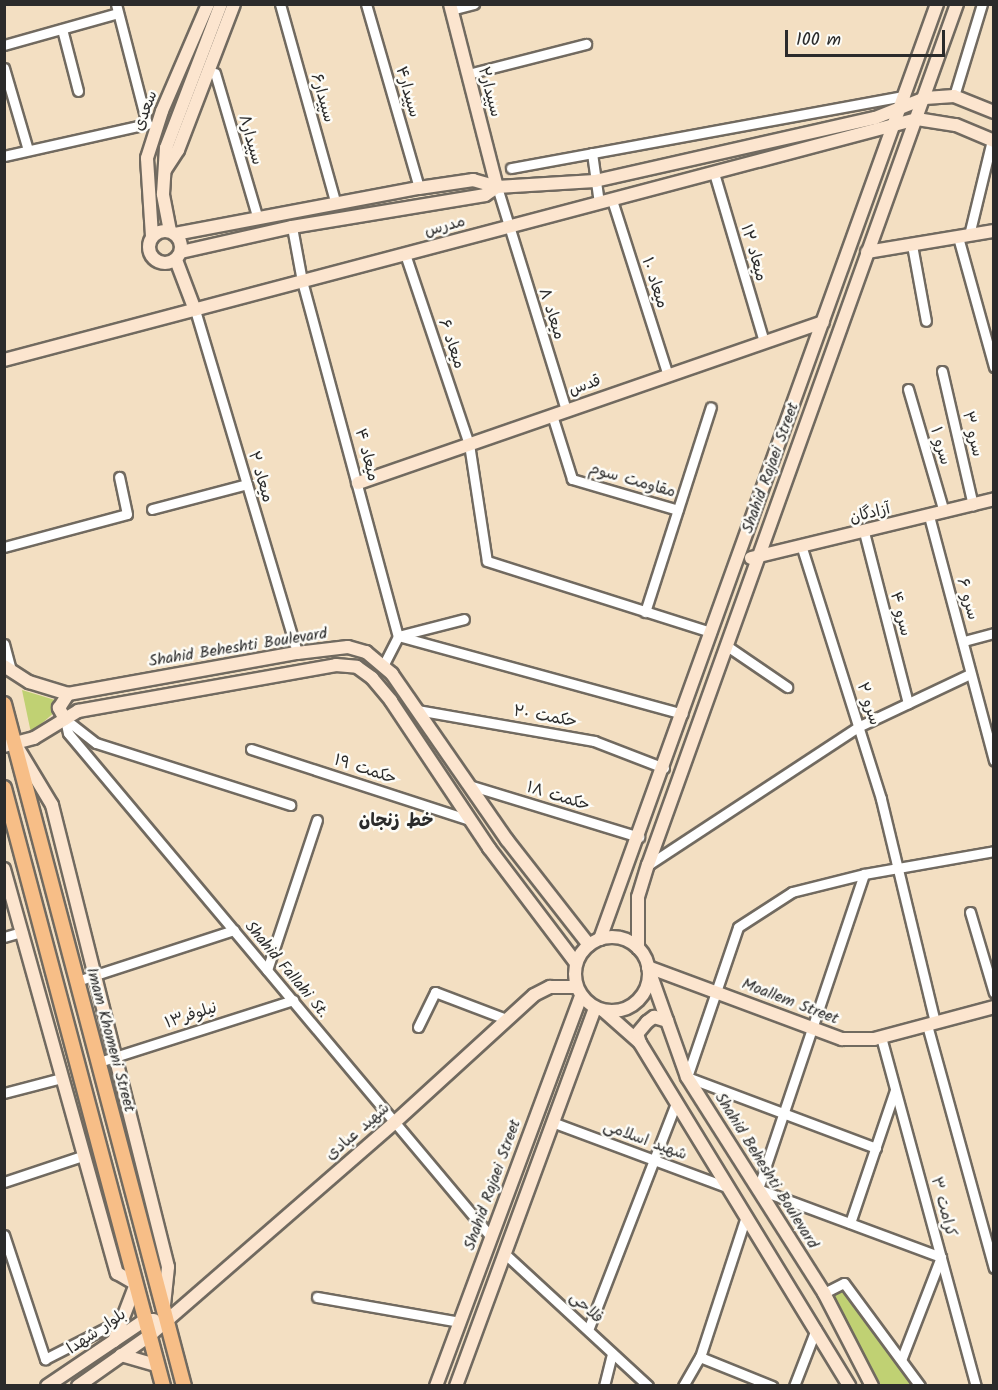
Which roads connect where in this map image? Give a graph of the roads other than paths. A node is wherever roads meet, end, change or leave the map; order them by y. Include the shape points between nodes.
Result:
1 (208, 4) edge
2 (220, 4) edge
3 (234, 4) edge
4 (280, 4) edge
5 (366, 4) edge
6 (474, 4) edge
7 (937, 4) edge
8 (957, 4) edge
9 (982, 4) edge
10 (450, 7) edge
11 (117, 9) edge
12 (62, 29) junction
13 (586, 44) dead end
14 (4, 45) edge
15 (4, 68) edge
16 (215, 73) dead end
17 (468, 74) junction
18 (78, 91) dead end
19 (954, 96) junction
20 (925, 98) junction
21 (902, 102) junction
22 (993, 112) edge
23 (790, 117) junction
24 (917, 119) junction
25 (894, 125) junction
26 (794, 135) junction
27 (993, 141) edge
28 (28, 150) junction
29 (798, 151) junction
30 (592, 153) junction
31 (4, 156) edge
32 (511, 168) dead end
33 (162, 173) junction
34 (714, 173) junction
35 (596, 181) junction
36 (497, 187) junction
37 (419, 188) junction
38 (612, 200) junction
39 (335, 201) junction
40 (598, 203) junction
41 (257, 216) junction
42 (292, 227) junction
43 (508, 227) junction
44 (993, 231) edge
45 (172, 233) junction
46 (152, 236) junction
47 (963, 236) junction
48 (912, 245) junction
49 (867, 252) junction
50 (405, 254) junction
51 (178, 256) junction
52 (302, 281) junction
53 (195, 309) junction
54 (926, 321) dead end
55 (822, 322) junction
56 (764, 342) junction
57 (4, 360) edge
58 (993, 367) edge
59 (942, 371) dead end
60 (668, 375) junction
61 (908, 389) dead end
62 (711, 406) dead end
63 (566, 410) junction
64 (552, 415) junction
65 (469, 444) junction
66 (119, 477) dead end
67 (358, 483) junction
68 (247, 484) junction
69 (993, 499) edge
70 (973, 505) junction
71 (152, 509) dead end
72 (678, 510) junction
73 (944, 512) junction
74 (929, 516) junction
75 (864, 532) junction
76 (4, 547) edge
77 (802, 548) junction
78 (739, 553) junction
79 (755, 560) junction
80 (645, 612) junction
81 (464, 619) dead end
82 (711, 632) junction
83 (993, 633) edge
84 (398, 636) junction
85 (964, 641) junction
86 (4, 644) edge
87 (727, 646) junction
88 (297, 653) junction
89 (384, 664) junction
90 (8, 668) edge
91 (970, 674) junction
92 (787, 687) dead end
93 (68, 694) junction
94 (908, 703) junction
95 (4, 704) edge
96 (417, 710) junction
97 (683, 714) junction
98 (65, 718) junction
99 (989, 722) edge
100 (860, 726) junction
101 (10, 745) edge
102 (251, 749) dead end
103 (993, 760) edge
104 (664, 768) junction
105 (469, 785) junction
106 (4, 788) edge
107 (290, 805) dead end
108 (317, 820) dead end
109 (469, 820) junction
110 (639, 837) junction
111 (507, 840) junction
112 (489, 848) junction
113 (993, 851) edge
114 (648, 865) junction
115 (4, 869) edge
116 (896, 871) junction
117 (864, 874) junction
118 (970, 912) dead end
119 (234, 930) junction
120 (22, 932) junction
121 (4, 937) edge
122 (594, 942) junction
123 (638, 948) junction
124 (576, 963) junction
125 (648, 967) junction
126 (267, 970) junction
127 (94, 975) junction
128 (78, 981) junction
129 (579, 991) junction
130 (716, 992) junction
131 (993, 993) edge
132 (292, 1000) junction
133 (993, 1007) edge
134 (600, 1009) junction
135 (506, 1019) junction
136 (667, 1021) junction
137 (931, 1024) junction
138 (418, 1028) dead end
139 (811, 1029) junction
140 (881, 1037) junction
141 (640, 1043) junction
142 (117, 1056) junction
143 (99, 1062) junction
144 (687, 1077) junction
145 (61, 1078) junction
146 (895, 1090) junction
147 (4, 1093) edge
148 (675, 1103) junction
149 (782, 1113) junction
150 (395, 1122) junction
151 (552, 1122) junction
152 (876, 1148) junction
153 (82, 1156) junction
154 (655, 1161) junction
155 (4, 1182) edge
156 (727, 1187) junction
157 (758, 1189) junction
158 (746, 1216) junction
159 (850, 1223) junction
160 (4, 1235) edge
161 (491, 1237) junction
162 (504, 1253) junction
163 (941, 1257) junction
164 (993, 1268) edge
165 (136, 1284) junction
166 (824, 1293) junction
167 (317, 1297) dead end
168 (165, 1314) junction
169 (123, 1319) junction
170 (145, 1320) junction
171 (460, 1322) junction
172 (816, 1329) junction
173 (588, 1330) junction
174 (149, 1336) junction
175 (114, 1341) junction
176 (612, 1353) junction
177 (121, 1355) junction
178 (700, 1358) junction
179 (901, 1360) junction
180 (157, 1365) junction
181 (47, 1386) edge
182 (78, 1386) edge
183 (163, 1386) edge
184 (184, 1386) edge
185 (436, 1386) edge
186 (456, 1386) edge
187 (604, 1386) edge
188 (648, 1386) edge
189 (683, 1386) edge
190 (772, 1386) edge
191 (794, 1386) edge
192 (849, 1386) edge
193 (872, 1386) edge
194 (920, 1386) edge
195 (976, 1386) edge

1 - 46 street, سعدی via 162,111 147,158
2 - 33 street, سعدی via 172,130
3 - 33 street via 178,150
4 - 39 street, سپیدار۶
5 - 37 street, سپیدار۴
6 - 10 street
7 - 21 street, Shahid Rajaei Street
8 - 20 street, Shahid Rajaei Street
9 - 19 street
10 - 17 street, سپیدار۲
11 - 12 street
11 - 28 street via 147,124
12 - 14 street
12 - 18 street
13 - 17 street
15 - 28 street
16 - 41 street, سپیدار۸
17 - 36 street, سپیدار۲
19 - 20 street
19 - 22 street
20 - 21 street
20 - 24 street, Shahid Rajaei Street
21 - 23 street
21 - 25 street, Shahid Rajaei Street
21 - 26 street via 875,118
23 - 26 street
23 - 30 street
24 - 25 street, مدرس
24 - 27 street via 956,125
24 - 49 street, Shahid Rajaei Street
25 - 29 street, مدرس
25 - 55 street, Shahid Rajaei Street
26 - 29 street
26 - 35 street
27 - 47 street
28 - 31 street
29 - 34 street, مدرس
30 - 32 street
30 - 35 street
33 - 45 street, سعدی
34 - 38 street, مدرس
34 - 56 street, میعاد ۱۲
35 - 36 street
35 - 40 street
36 - 37 street via 473,180
36 - 42 street via 485,195
36 - 43 street, میعاد ۸
37 - 39 street
38 - 40 street, مدرس
38 - 60 street, میعاد ۱۰
39 - 41 street
40 - 43 street, مدرس
41 - 45 street
42 - 51 street
42 - 52 street, میعاد ۴
43 - 50 street, مدرس
43 - 63 street, میعاد ۸
44 - 47 street
45 - 46 street
45 - 51 street via 181,244
46 - 51 street via 148,245 157,262 167,264
47 - 48 street
47 - 58 street
48 - 49 street
48 - 54 street
49 - 79 street, Shahid Rajaei Street
50 - 52 street, مدرس
50 - 65 street, میعاد ۶
51 - 53 street
52 - 53 street, مدرس
52 - 67 street, میعاد ۴
53 - 57 street, مدرس
53 - 68 street, میعاد ۲
55 - 56 street, قدس
55 - 78 street, Shahid Rajaei Street
56 - 60 street, قدس
59 - 70 street, سرو ۳
60 - 63 street, قدس
61 - 73 street, سرو ۱
62 - 72 street
63 - 64 street, قدس
64 - 65 street, قدس
64 - 72 street, مقاومت سوم via 572,479
65 - 67 street, قدس
65 - 80 street, میعاد ۶ via 487,561
66 - 76 street via 127,514
67 - 84 street, میعاد ۴
68 - 71 street
68 - 88 street, میعاد ۲
69 - 70 street, آزادگان
70 - 73 street, آزادگان
72 - 80 street
73 - 74 street, آزادگان
74 - 75 street, آزادگان
74 - 85 street, سرو ۶
75 - 77 street, آزادگان
75 - 94 street, سرو ۴
77 - 79 street, آزادگان
77 - 100 street, سرو ۲
78 - 79 street
78 - 82 street, Shahid Rajaei Street
79 - 87 street, Shahid Rajaei Street
80 - 82 street
81 - 84 street
82 - 97 street, Shahid Rajaei Street
83 - 85 street
84 - 89 street
84 - 97 street
85 - 91 street, سرو ۶
86 - 90 street
87 - 92 street
87 - 114 street, Shahid Rajaei Street
88 - 89 street, Shahid Beheshti Boulevard via 348,647 366,652
88 - 93 street, Shahid Beheshti Boulevard
89 - 96 street, Shahid Beheshti Boulevard
90 - 93 street, Shahid Beheshti Boulevard via 29,682
91 - 94 street
91 - 99 street, سرو ۶
93 - 98 street via 59,708
94 - 100 street
95 - 101 main road, Imam Khomeni Street
96 - 104 street, حکمت ۲۰ via 594,741
96 - 105 street, Shahid Beheshti Boulevard
97 - 104 street, Shahid Rajaei Street
98 - 101 street, Shahid Beheshti Boulevard via 34,738
98 - 107 street via 96,743
98 - 109 street, Shahid Beheshti Boulevard via 78,711 336,665 357,668 372,678 391,701
98 - 119 street, Shahid Fallahi St. via 68,733
99 - 103 street, سرو ۶
100 - 114 street
100 - 116 street, سرو ۲
101 - 127 street via 52,805
101 - 128 main road, Imam Khomeni Street
102 - 109 street, حکمت ۱۹
104 - 110 street, Shahid Rajaei Street
105 - 110 street, حکمت ۱۸
105 - 111 street, Shahid Beheshti Boulevard
106 - 165 main road
108 - 126 street
109 - 112 street, Shahid Beheshti Boulevard
110 - 122 street, Shahid Rajaei Street
111 - 112 street
111 - 122 street, Shahid Beheshti Boulevard
112 - 124 street, Shahid Beheshti Boulevard
113 - 116 street
114 - 123 street, Shahid Rajaei Street via 638,897
115 - 120 street
116 - 117 street
116 - 137 street, سرو ۲
117 - 130 street via 792,892 738,927
117 - 139 street
118 - 131 street
119 - 126 street, Shahid Fallahi St.
119 - 127 street
120 - 121 street
120 - 145 street
122 - 123 street via 620,938
122 - 124 street
123 - 125 street
124 - 129 street
125 - 130 street, Moallem Street
125 - 134 street via 645,991 638,1001 616,1011
125 - 136 street, Shahid Beheshti Boulevard
126 - 132 street, Shahid Fallahi St.
127 - 128 street
127 - 142 street
128 - 143 main road, Imam Khomeni Street
129 - 134 street
129 - 135 street, شهید عبادی via 542,991
129 - 161 street, Shahid Rajaei Street
130 - 139 street, Moallem Street
130 - 144 street
132 - 142 street, نیلوفر۱۳
132 - 150 street, Shahid Fallahi St.
133 - 137 street, Moallem Street
134 - 141 street
134 - 151 street, Shahid Rajaei Street
135 - 138 street via 435,992
135 - 150 street, شهید عبادی
136 - 141 street via 654,1017 647,1022 637,1034
136 - 144 street, Shahid Beheshti Boulevard
137 - 140 street, Moallem Street
137 - 164 street, سرو ۲
139 - 140 street, Moallem Street via 842,1040
139 - 149 street
140 - 146 street, کرامت ۳
141 - 148 street
142 - 143 street, نیلوفر۱۳
142 - 168 street via 168,1267
143 - 168 main road, Imam Khomeni Street
144 - 149 street
144 - 157 street, Shahid Beheshti Boulevard
145 - 147 street
145 - 153 street
146 - 152 street
146 - 163 street, کرامت ۳
148 - 154 street
148 - 156 street
149 - 152 street
149 - 157 street
150 - 161 street, Shahid Fallahi St.
150 - 168 street, شهید عبادی
151 - 154 street, شهید اسلامی
151 - 162 street, Shahid Rajaei Street
152 - 159 street
153 - 155 street
153 - 165 street via 117,1273
154 - 156 street, شهید اسلامی
154 - 173 street
156 - 158 street
157 - 159 street
157 - 166 street, Shahid Beheshti Boulevard
158 - 172 street
158 - 178 street
159 - 163 street
160 - 169 street via 45,1359
161 - 171 street, Shahid Rajaei Street
162 - 173 street, فلاحی
162 - 186 street, Shahid Rajaei Street
163 - 179 street
163 - 195 street, کرامت ۳
165 - 169 street
165 - 170 main road
166 - 179 street via 844,1283
166 - 193 street, Shahid Beheshti Boulevard
167 - 171 street
168 - 170 street, بلوار شهدا
168 - 174 street, بلوار شهدا
168 - 184 main road, Imam Khomeni Street
169 - 175 street
170 - 174 main road
170 - 175 street, بلوار شهدا
171 - 185 street, Shahid Rajaei Street
172 - 191 street
172 - 192 street
173 - 176 street, فلاحی
174 - 177 street, بلوار شهدا
174 - 180 main road
175 - 181 street, بلوار شهدا
176 - 187 street
176 - 188 street, فلاحی
177 - 180 street
177 - 182 street, بلوار شهدا
178 - 189 street
178 - 190 street
179 - 194 street
180 - 183 main road

